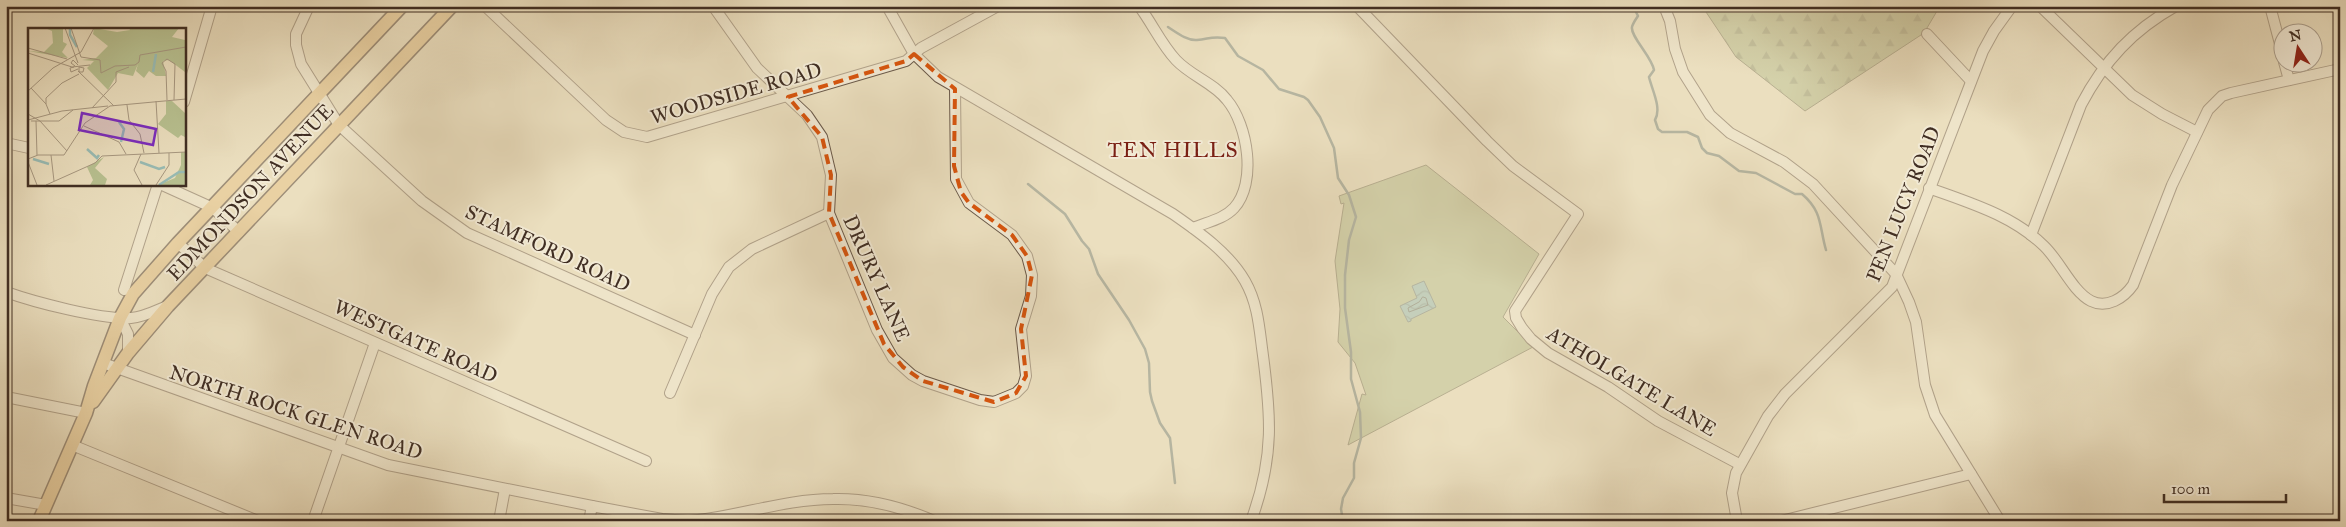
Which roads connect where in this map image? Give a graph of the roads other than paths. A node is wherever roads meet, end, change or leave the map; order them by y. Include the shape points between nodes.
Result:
1 (212, 6) edge
2 (308, 6) edge
3 (402, 6) edge
4 (452, 6) edge
5 (484, 6) edge
6 (713, 6) edge
7 (887, 6) edge
8 (998, 6) edge
9 (1138, 6) edge
10 (1358, 6) edge
11 (1664, 6) edge
12 (2012, 6) edge
13 (2040, 6) edge
14 (2176, 6) edge
15 (2270, 6) edge
16 (2274, 22) edge
17 (1927, 34) dead end
18 (914, 54) junction
19 (2103, 68) junction
20 (2340, 69) edge
21 (2287, 72) edge
22 (2289, 80) junction
23 (1971, 81) junction
24 (955, 88) junction
25 (321, 94) junction
26 (788, 97) junction
27 (185, 99) edge
28 (339, 125) junction
29 (2197, 132) junction
30 (6, 143) edge
31 (28, 148) edge
32 (159, 185) edge
33 (161, 185) edge
34 (1929, 188) junction
35 (213, 208) junction
36 (829, 213) junction
37 (1193, 228) junction
38 (239, 232) junction
39 (2031, 234) junction
40 (178, 244) junction
41 (205, 268) junction
42 (1896, 274) junction
43 (124, 290) dead end
44 (6, 292) edge
45 (168, 306) junction
46 (120, 318) junction
47 (695, 335) junction
48 (375, 343) junction
49 (128, 354) junction
50 (103, 364) junction
51 (115, 370) junction
52 (670, 393) dead end
53 (6, 397) edge
54 (86, 413) junction
55 (72, 445) junction
56 (338, 448) junction
57 (646, 461) dead end
58 (1739, 464) junction
59 (1971, 474) junction
60 (505, 489) junction
61 (6, 498) edge
62 (46, 505) junction
63 (592, 506) junction
64 (1828, 509) junction
65 (39, 521) edge
66 (258, 521) edge
67 (313, 521) edge
68 (499, 521) edge
69 (589, 521) edge
70 (688, 521) edge
71 (934, 521) edge
72 (1251, 521) edge
73 (1738, 521) edge
74 (1782, 521) edge
75 (1831, 521) edge
76 (2000, 521) edge

1 - 27 street
2 - 25 street, STAMFORD ROAD via 296,34 296,45 301,64
3 - 25 main road, EDMONDSON AVENUE
4 - 28 main road, EDMONDSON AVENUE
5 - 26 street, WOODSIDE ROAD via 606,120 634,136 661,134
6 - 26 street, DRURY LANE via 757,68
7 - 18 street
8 - 18 street, WOODSIDE ROAD
9 - 37 street via 1176,60 1229,102 1243,133 1248,172 1242,199 1223,216
10 - 58 street, ATHOLGATE LANE via 1513,166 1578,214 1518,304 1516,318 1531,339 1548,353 1608,387 1658,421
11 - 42 street via 1683,72 1710,115 1730,133 1784,162 1813,184
12 - 23 street, PEN LUCY ROAD via 1994,31
13 - 19 street
14 - 19 street via 2137,31
15 - 16 street
17 - 23 street
18 - 24 street
18 - 26 street, WOODSIDE ROAD via 906,61
19 - 29 street via 2144,104
19 - 39 street via 2081,105
20 - 22 street
21 - 22 street
22 - 29 street via 2222,96 2208,110
23 - 34 street, PEN LUCY ROAD
24 - 36 street, DRURY LANE via 956,179 969,204 1022,246 1032,275 1031,296 1022,329 1026,376 1016,393 994,402 980,400 923,381 903,367 884,344 840,246
24 - 37 street
25 - 28 street, STAMFORD ROAD
25 - 35 main road, EDMONDSON AVENUE
26 - 36 street, DRURY LANE via 816,126 824,143 831,175
28 - 38 main road, EDMONDSON AVENUE
28 - 47 street, STAMFORD ROAD via 422,201 467,233
29 - 39 street via 2172,185 2133,285 2119,299 2105,303 2091,301
30 - 31 street
32 - 43 street
33 - 35 street
34 - 39 street via 1999,214
34 - 42 street, PEN LUCY ROAD
35 - 38 street
35 - 40 main road, EDMONDSON AVENUE
36 - 47 street via 738,258 720,279
37 - 72 street via 1239,272 1250,291 1258,317 1270,406 1270,431 1264,478
38 - 41 main road, EDMONDSON AVENUE
40 - 41 street, WESTGATE ROAD
40 - 46 main road, EDMONDSON AVENUE via 133,294
41 - 45 main road, EDMONDSON AVENUE
41 - 48 street, WESTGATE ROAD
42 - 58 street, PEN LUCY ROAD via 1889,291 1785,394
42 - 59 street via 1916,322 1931,406
44 - 46 street via 37,302
45 - 46 street via 140,317
45 - 49 main road, EDMONDSON AVENUE
46 - 49 street via 128,334
46 - 50 main road, EDMONDSON AVENUE
47 - 52 street
48 - 56 street
48 - 57 street, WESTGATE ROAD
49 - 51 main road, EDMONDSON AVENUE
50 - 51 street, NORTH ROCK GLEN ROAD
50 - 54 main road, EDMONDSON AVENUE
51 - 54 main road, EDMONDSON AVENUE
51 - 56 street, NORTH ROCK GLEN ROAD
53 - 54 street
54 - 55 main road, EDMONDSON AVENUE
55 - 62 main road, EDMONDSON AVENUE
55 - 66 street
56 - 60 street, NORTH ROCK GLEN ROAD via 420,473
56 - 67 street
58 - 73 street, PEN LUCY ROAD via 1732,493
59 - 64 street
59 - 76 street
60 - 63 street, NORTH ROCK GLEN ROAD
60 - 68 street
61 - 62 street
62 - 65 main road, EDMONDSON AVENUE
63 - 69 street
63 - 70 street, NORTH ROCK GLEN ROAD
64 - 74 street
64 - 75 street
70 - 71 street, NORTH ROCK GLEN ROAD via 833,499 897,507

